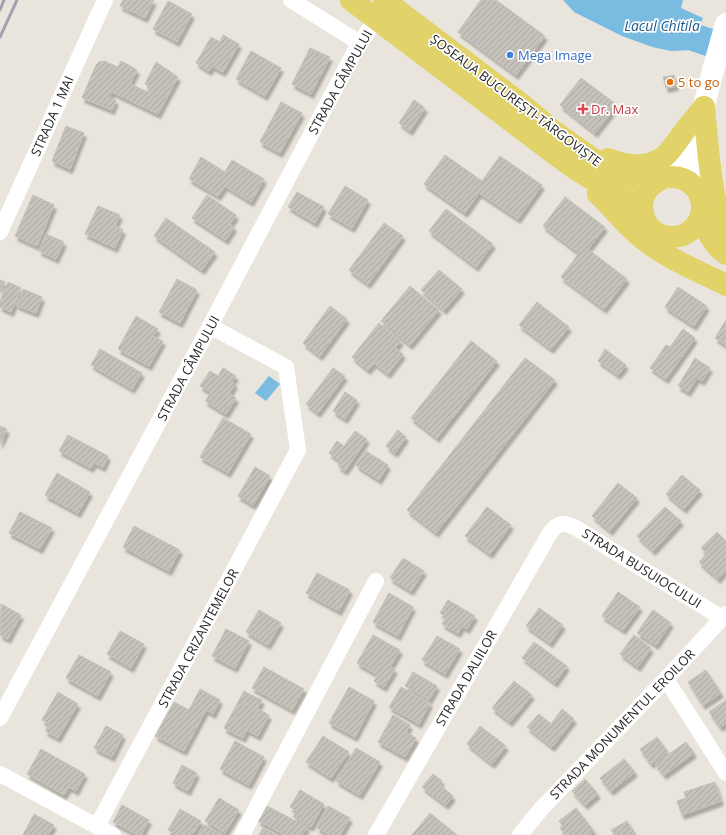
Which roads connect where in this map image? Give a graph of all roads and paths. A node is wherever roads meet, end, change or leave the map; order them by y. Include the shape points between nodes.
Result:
1 (105, 0) edge
2 (291, 0) edge
3 (351, 0) edge
4 (380, 10) edge
5 (726, 24) edge
6 (360, 43) junction
7 (704, 107) junction
8 (567, 140) junction
9 (571, 166) junction
10 (661, 181) junction
11 (697, 191) junction
12 (643, 212) junction
13 (702, 213) junction
14 (726, 230) edge
15 (0, 232) edge
16 (672, 237) junction
17 (726, 254) edge
18 (726, 273) edge
19 (726, 285) edge
20 (210, 326) junction
21 (560, 524) joint
22 (376, 581) dead end
23 (724, 616) edge
24 (666, 678) junction
25 (0, 718) edge
26 (726, 773) edge
27 (0, 774) edge
28 (97, 826) junction
29 (113, 835) edge
30 (242, 835) edge
31 (376, 835) edge
32 (520, 835) edge

1 - 15 street, STRADA 1 MAI
2 - 6 street
3 - 4 main road, ȘOSEAUA BUCUREȘTI-TÂRGOVIȘTE
4 - 6 street, STRADA CÂMPULUI
4 - 8 main road, ȘOSEAUA BUCUREȘTI-TÂRGOVIȘTE via 524,106
4 - 9 main road, ȘOSEAUA BUCUREȘTI-TÂRGOVIȘTE
5 - 7 main road
6 - 20 street, STRADA CÂMPULUI
7 - 8 main road via 665,156 651,163 626,165
7 - 10 main road via 686,148
7 - 11 main road via 697,148
7 - 14 main road via 713,187
8 - 10 main road, ȘOSEAUA BUCUREȘTI-TÂRGOVIȘTE via 616,175 640,182
9 - 12 main road, ȘOSEAUA BUCUREȘTI-TÂRGOVIȘTE
9 - 19 main road, ȘOSEAUA BUCUREȘTI-TÂRGOVIȘTE via 637,235 662,252
10 - 11 main road via 675,178 683,180
10 - 12 main road via 649,189 645,196
11 - 13 main road
12 - 16 main road via 650,227 664,236
13 - 16 main road via 699,221 688,233
13 - 17 main road via 712,240
16 - 18 main road
20 - 25 street, STRADA CÂMPULUI
20 - 28 street, STRADA CRIZANTEMELOR via 286,367 298,450
21 - 23 street, STRADA BUSUIOCULUI via 576,528
21 - 31 street, STRADA DALIILOR via 550,533
22 - 30 street
23 - 24 street, STRADA MONUMENTUL EROILOR
24 - 26 street
24 - 32 street, STRADA MONUMENTUL EROILOR via 541,809
27 - 28 street
28 - 29 street

